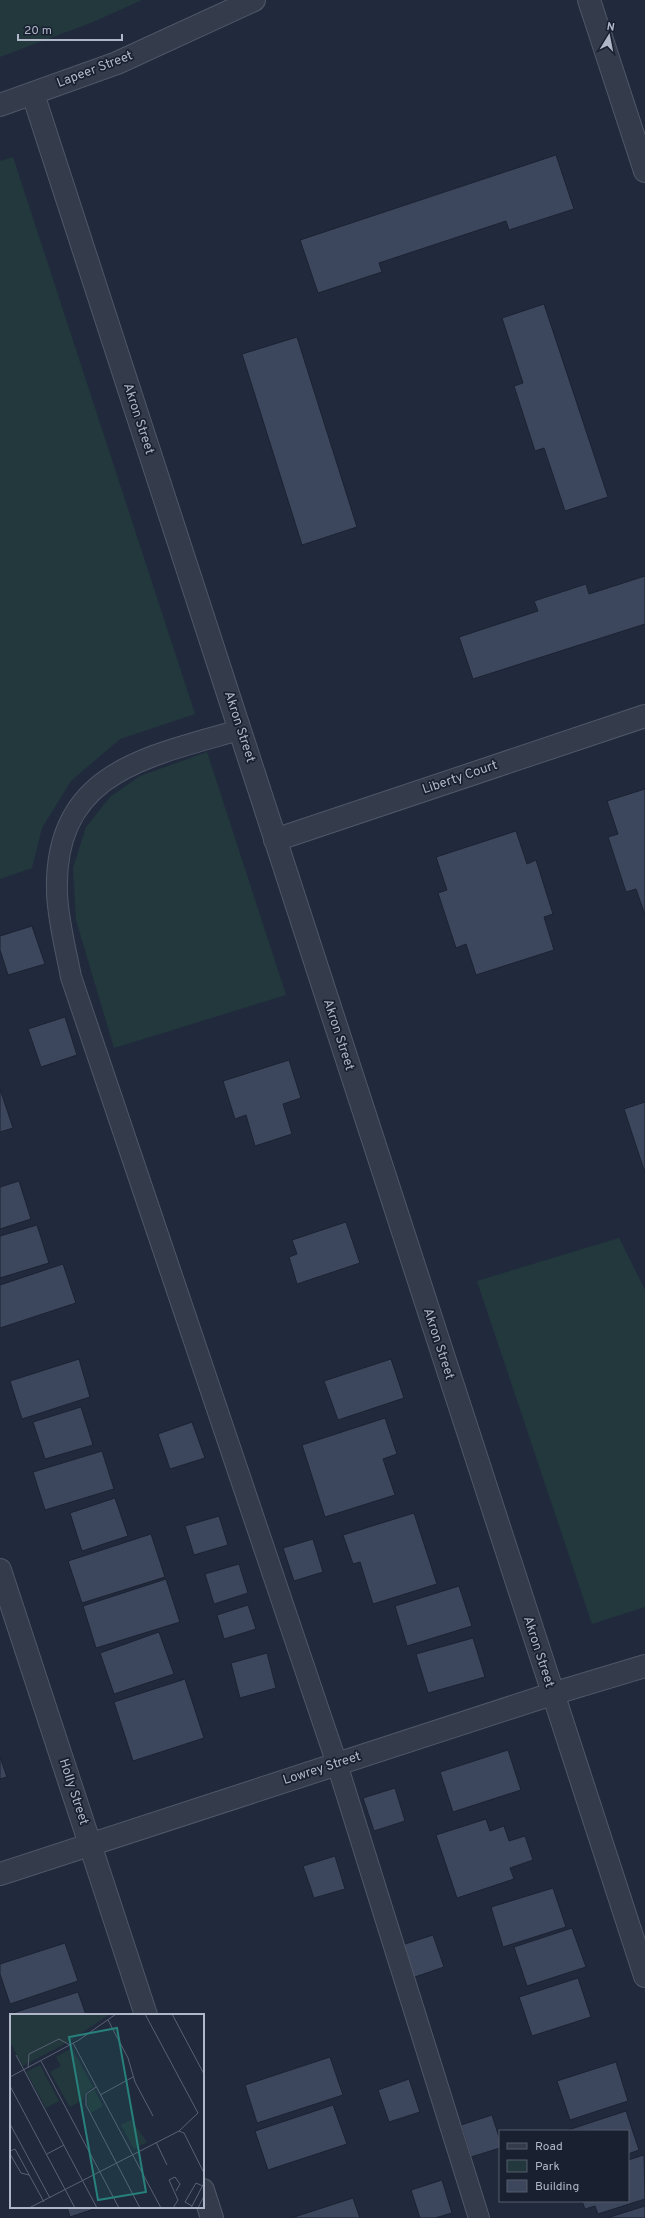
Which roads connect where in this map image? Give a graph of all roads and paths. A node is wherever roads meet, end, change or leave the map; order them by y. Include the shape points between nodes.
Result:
1 (254, 0) edge
2 (589, 0) edge
3 (33, 94) junction
4 (0, 106) edge
5 (645, 171) edge
6 (645, 716) edge
7 (239, 730) junction
8 (275, 840) junction
9 (0, 1570) edge
10 (645, 1666) edge
11 (552, 1694) junction
12 (337, 1764) junction
13 (90, 1845) junction
14 (0, 1874) edge
15 (645, 1976) edge
16 (146, 2014) edge
17 (204, 2193) edge
18 (212, 2218) edge
19 (479, 2218) edge

1 - 3 street, Lapeer Street via 118,63
2 - 5 street
3 - 4 street, Lapeer Street
3 - 7 street, Akron Street
6 - 8 street, Liberty Court
7 - 8 street, Akron Street
7 - 12 lane via 147,757 129,765 94,789 70,822 57,867 57,895 71,977
8 - 11 street, Akron Street
9 - 13 street, Holly Street
10 - 11 street, Lowrey Street
11 - 12 street, Lowrey Street
11 - 15 street, Akron Street
12 - 13 street, Lowrey Street
12 - 19 lane
13 - 14 street, Lowrey Street
13 - 16 street, Holly Street
17 - 18 street

